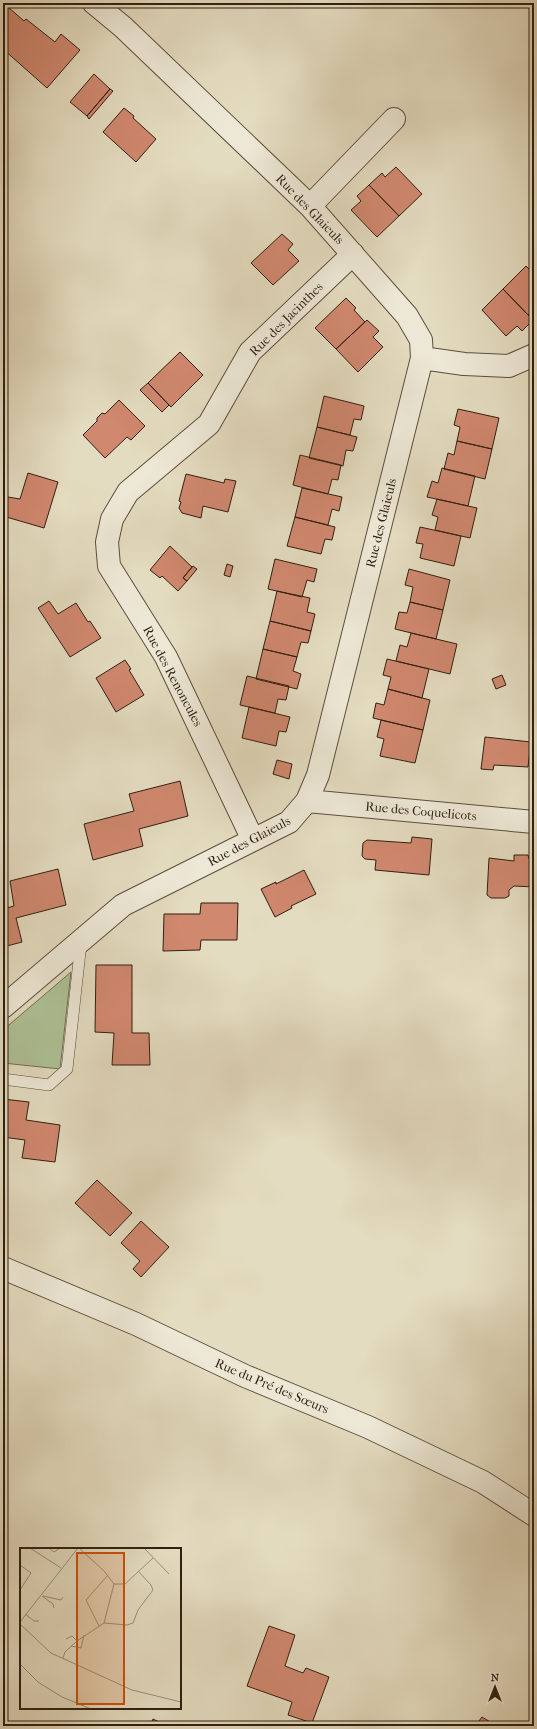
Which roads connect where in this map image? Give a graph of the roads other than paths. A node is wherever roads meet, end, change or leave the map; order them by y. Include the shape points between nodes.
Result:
1 (94, 3) edge
2 (394, 119) dead end
3 (310, 206) junction
4 (353, 254) junction
5 (534, 355) edge
6 (422, 358) junction
7 (128, 492) joint
8 (307, 801) junction
9 (534, 822) edge
10 (253, 840) junction
11 (81, 941) junction
12 (3, 1007) edge
13 (3, 1079) edge
14 (3, 1268) edge
15 (534, 1515) edge

1 - 3 street, Rue des Glaieuls via 123,27
2 - 3 street
3 - 4 street, Rue des Glaieuls
4 - 6 street, Rue des Glaieuls via 407,316 421,340
4 - 7 street, Rue des Jacinthes via 250,352 209,424
5 - 6 street via 509,366 464,364
6 - 8 street, Rue des Glaieuls via 320,767
7 - 10 street, Rue des Renoncules via 112,519 107,542 109,566 166,657
8 - 9 street, Rue des Coquelicots
8 - 10 street, Rue des Glaieuls via 289,822
10 - 11 street, Rue des Glaieuls via 124,905
11 - 12 street, Rue des Glaieuls
11 - 13 lane via 67,1069 49,1085
14 - 15 street, Rue du Pré des Sœurs via 136,1324 245,1376 368,1427 483,1482

